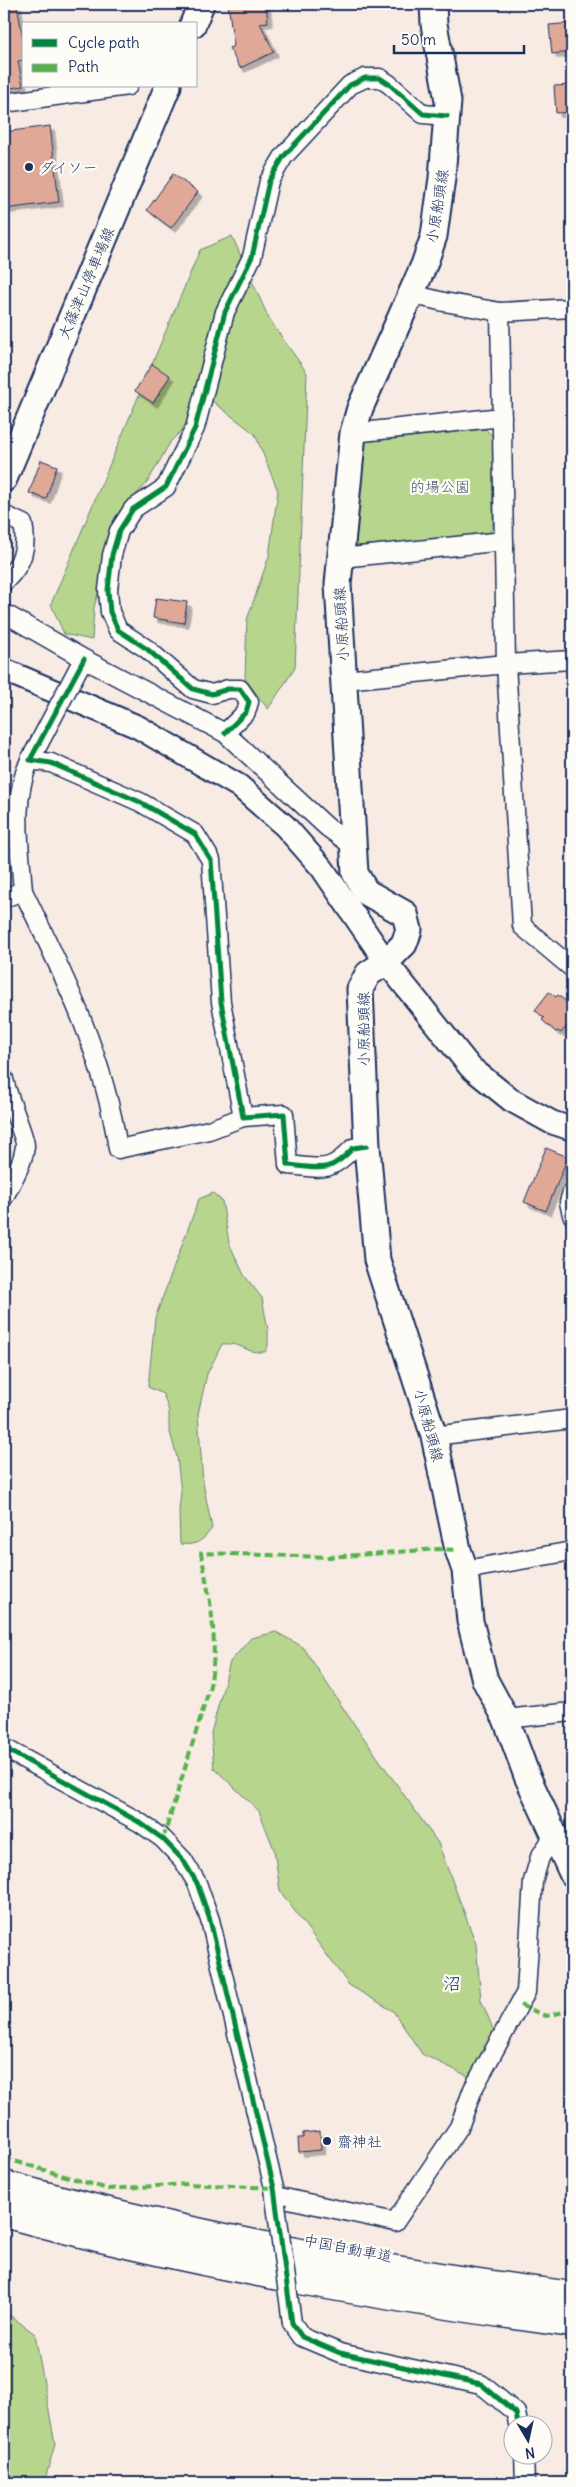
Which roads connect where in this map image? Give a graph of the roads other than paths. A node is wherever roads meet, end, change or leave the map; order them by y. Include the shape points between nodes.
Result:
1 (201, 4) edge
2 (433, 4) edge
3 (194, 22) edge
4 (114, 88) edge
5 (167, 88) edge
6 (4, 104) edge
7 (447, 116) junction
8 (411, 294) junction
9 (572, 308) edge
10 (500, 312) junction
11 (502, 416) junction
12 (353, 433) junction
13 (4, 479) edge
14 (4, 515) edge
15 (504, 541) junction
16 (341, 558) junction
17 (4, 582) edge
18 (4, 613) edge
19 (572, 660) edge
20 (82, 663) junction
21 (506, 664) junction
22 (4, 670) edge
23 (344, 680) junction
24 (225, 733) junction
25 (34, 754) junction
26 (352, 846) junction
27 (23, 890) junction
28 (4, 898) edge
29 (386, 962) junction
30 (572, 968) edge
31 (5, 1092) edge
32 (243, 1117) junction
33 (572, 1129) edge
34 (366, 1146) junction
35 (572, 1192) edge
36 (4, 1196) edge
37 (572, 1214) edge
38 (572, 1419) edge
39 (434, 1436) junction
40 (572, 1550) edge
41 (466, 1570) junction
42 (572, 1712) edge
43 (506, 1719) junction
44 (4, 1748) edge
45 (554, 1834) junction
46 (571, 1868) edge
47 (4, 2185) edge
48 (275, 2201) junction
49 (4, 2213) edge
50 (572, 2296) edge
51 (572, 2323) edge
52 (516, 2414) edge
53 (524, 2464) edge
54 (525, 2483) edge

1 - 3 main road
2 - 7 main road, 小原船頭線 via 448,101
4 - 6 street
5 - 13 main road, 大篠津山停車場線
7 - 8 main road, 小原船頭線 via 434,236
7 - 24 street via 423,114 385,81 365,78 350,85 284,156 269,181 252,257 224,312 195,428 166,487 134,509 119,531 108,590 110,612 118,630 147,648 193,689 212,694 240,689 249,702 246,712
8 - 10 street
8 - 12 main road, 小原船頭線 via 360,408
9 - 10 street
10 - 11 street
11 - 12 street
11 - 15 street
12 - 16 main road, 小原船頭線
14 - 17 street via 23,524 27,541 24,554
15 - 16 street
15 - 21 street
16 - 23 main road, 小原船頭線 via 338,584
18 - 20 street
19 - 21 street
20 - 24 street
20 - 25 street, bridge
21 - 23 street
21 - 30 street via 522,926
22 - 29 street via 138,727 239,786 285,826 322,868
23 - 26 main road, 小原船頭線
24 - 26 street
25 - 27 street via 19,790 18,835
25 - 32 street via 140,802 195,834 211,860 221,1002
26 - 29 main road, 小原船頭線 via 355,873 366,892 404,914 408,930 404,944
27 - 28 street
27 - 32 street via 78,1011 114,1117 118,1149 209,1130
29 - 33 street via 470,1067 511,1100 551,1122
29 - 34 main road, 小原船頭線 via 368,974 360,989
31 - 36 street via 25,1144 18,1171
32 - 34 street via 284,1114 288,1165 327,1169 354,1148
34 - 39 main road, 小原船頭線 via 377,1260
35 - 37 street via 569,1202
38 - 39 street
39 - 41 main road, 小原船頭線 via 458,1550
40 - 41 street
41 - 43 main road, 小原船頭線 via 470,1621 477,1653 485,1680
42 - 43 street
43 - 45 main road, 小原船頭線 via 527,1776
44 - 48 street via 140,1822 183,1860 197,1883 210,1920
45 - 46 main road, 小原船頭線
45 - 48 street via 540,1857 533,1881 526,1992 473,2089 459,2127 394,2222
47 - 50 highway, 中国自動車道 via 257,2243 376,2266
48 - 52 street, bridge via 292,2323 302,2337 340,2353 481,2384
49 - 51 highway via 253,2270 379,2294
53 - 54 street

